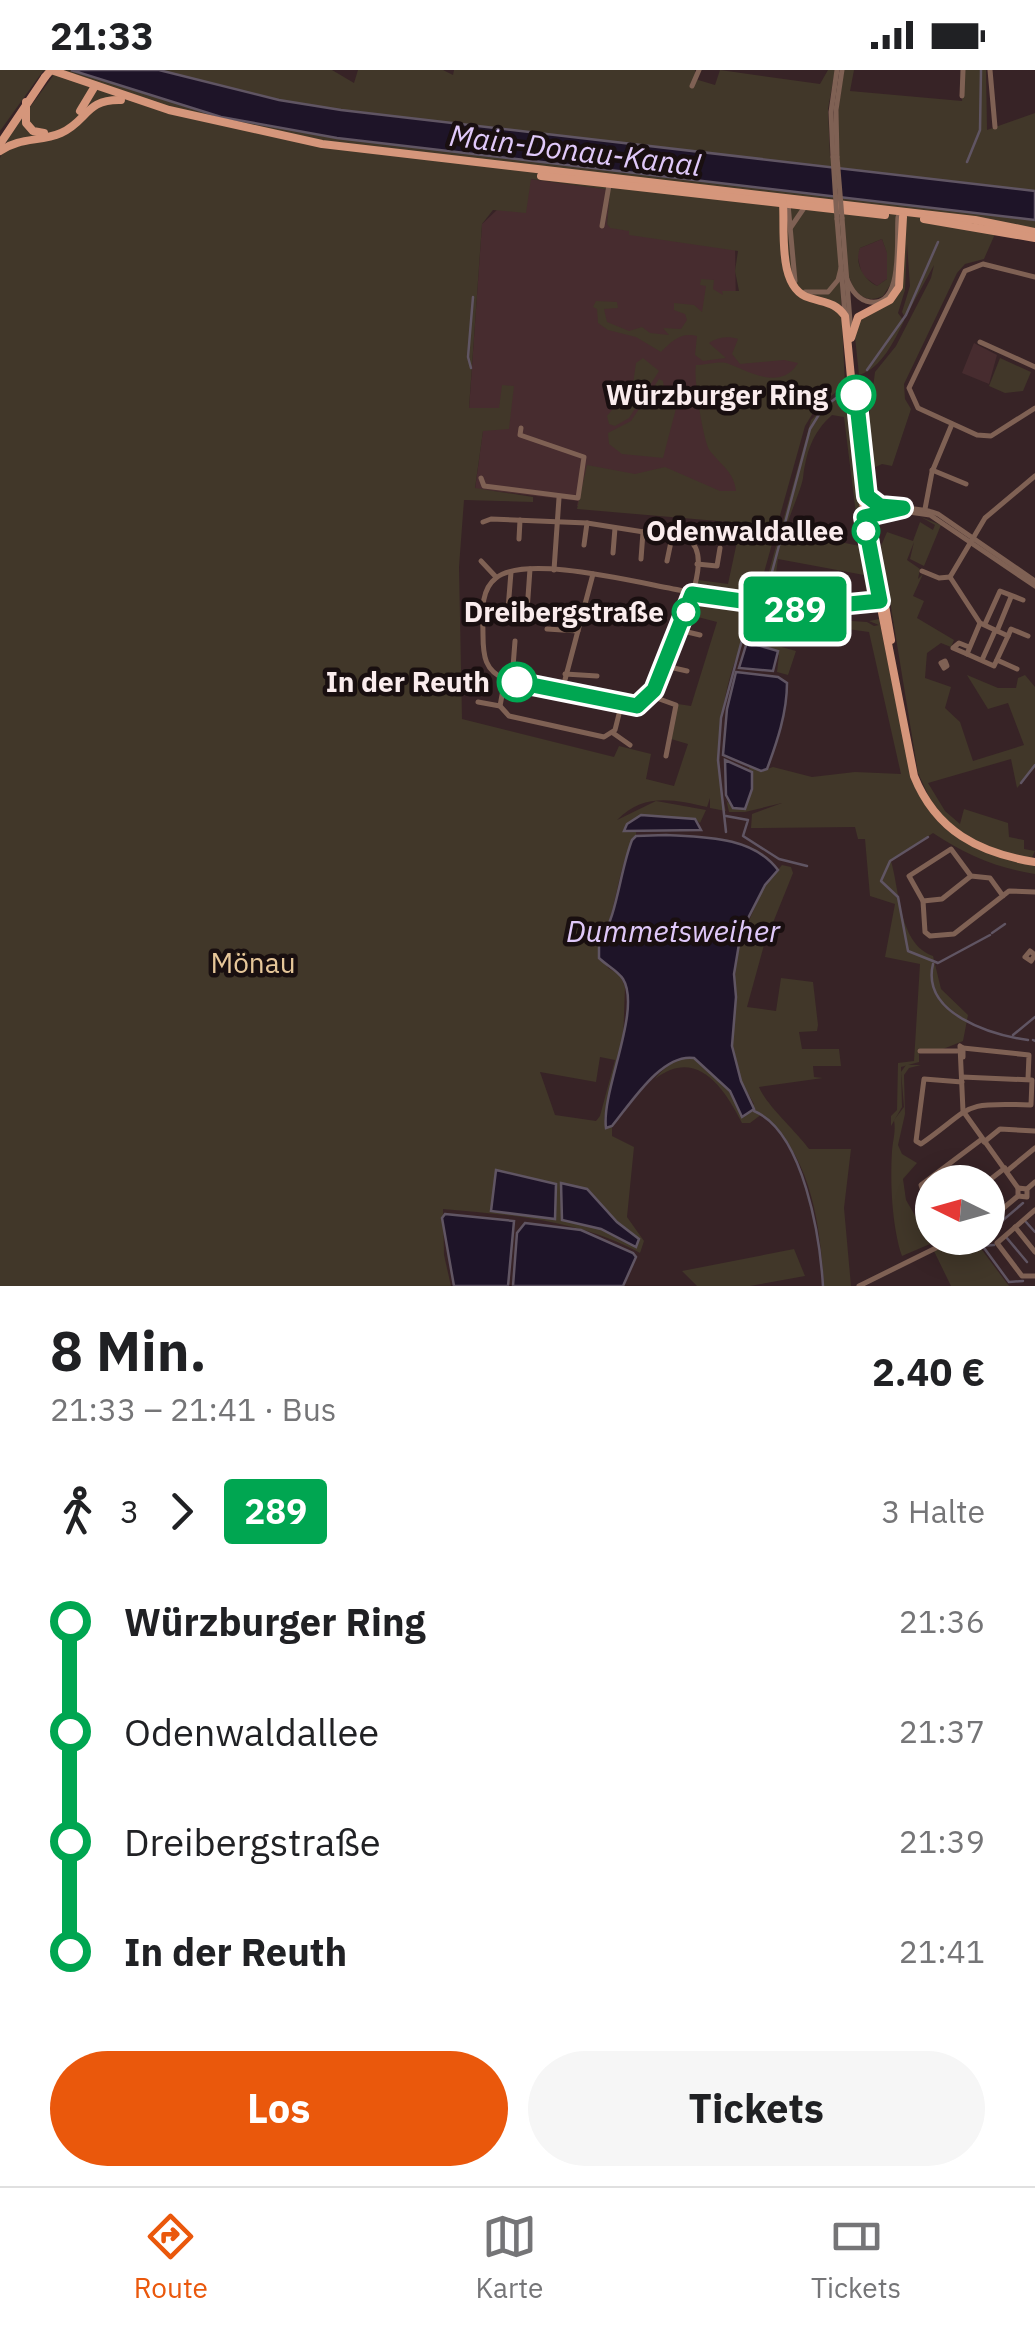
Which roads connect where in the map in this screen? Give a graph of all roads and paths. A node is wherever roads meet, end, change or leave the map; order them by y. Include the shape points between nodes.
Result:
1 (700, 70) edge
2 (839, 70) edge
3 (963, 70) edge
4 (990, 70) edge
5 (50, 72) edge
6 (692, 86) dead end
7 (92, 88) junction
8 (962, 96) dead end
9 (121, 100) junction
10 (26, 102) junction
11 (87, 109) junction
12 (169, 110) junction
13 (995, 127) dead end
14 (0, 148) edge
15 (608, 183) junction
16 (786, 201) junction
17 (808, 206) junction
18 (875, 214) junction
19 (900, 214) junction
20 (840, 218) junction
21 (602, 226) dead end
22 (790, 230) junction
23 (897, 231) junction
24 (1035, 235) edge
25 (841, 268) junction
26 (846, 277) junction
27 (1035, 277) edge
28 (846, 298) junction
29 (845, 316) junction
30 (851, 334) junction
31 (980, 342) dead end
32 (1035, 366) edge
33 (852, 375) junction
34 (853, 387) junction
35 (1034, 410) edge
36 (952, 424) junction
37 (521, 428) dead end
38 (932, 470) junction
39 (1035, 476) edge
40 (481, 478) dead end
41 (966, 484) dead end
42 (867, 496) junction
43 (559, 498) junction
44 (903, 508) junction
45 (925, 509) junction
46 (868, 516) junction
47 (520, 520) junction
48 (483, 522) dead end
49 (557, 523) junction
50 (587, 524) junction
51 (615, 528) junction
52 (644, 532) junction
53 (672, 537) junction
54 (518, 539) dead end
55 (969, 539) junction
56 (584, 545) dead end
57 (720, 548) dead end
58 (613, 553) dead end
59 (641, 559) dead end
60 (668, 560) dead end
61 (481, 561) dead end
62 (698, 564) junction
63 (530, 570) junction
64 (554, 570) junction
65 (922, 571) dead end
66 (511, 572) junction
67 (594, 574) junction
68 (950, 577) junction
69 (496, 578) junction
70 (1035, 584) edge
71 (692, 594) junction
72 (1012, 596) junction
73 (882, 600) junction
74 (1023, 600) dead end
75 (508, 609) dead end
76 (527, 611) dead end
77 (584, 616) junction
78 (623, 618) dead end
79 (982, 624) junction
80 (547, 628) dead end
81 (679, 630) junction
82 (578, 631) junction
83 (996, 631) junction
84 (700, 635) dead end
85 (1008, 636) junction
86 (1028, 636) dead end
87 (514, 641) dead end
88 (968, 650) junction
89 (981, 660) junction
90 (997, 660) junction
91 (946, 662) dead end
92 (664, 666) junction
93 (1017, 668) dead end
94 (687, 671) dead end
95 (566, 674) junction
96 (596, 676) dead end
97 (508, 680) junction
98 (562, 692) junction
99 (651, 696) junction
100 (478, 702) dead end
101 (622, 705) junction
102 (500, 706) junction
103 (613, 733) junction
104 (630, 745) dead end
105 (666, 756) dead end
106 (1035, 862) edge
107 (971, 876) junction
108 (1035, 892) edge
109 (1003, 896) junction
110 (923, 901) junction
111 (920, 1051) dead end
112 (961, 1052) junction
113 (962, 1079) junction
114 (1028, 1080) junction
115 (963, 1111) junction
116 (1035, 1130) edge
117 (983, 1140) junction
118 (1035, 1148) edge
119 (949, 1165) edge
120 (1006, 1169) junction
121 (1035, 1182) edge
122 (1027, 1189) junction
123 (1018, 1192) junction
124 (1027, 1197) junction
125 (1005, 1205) edge
126 (1035, 1209) edge
127 (1015, 1228) junction
128 (1035, 1252) edge
129 (922, 1255) edge
130 (1035, 1276) edge
131 (859, 1286) edge

1 - 6 street
2 - 20 street, bridge via 831,112
3 - 8 street
4 - 13 street
5 - 7 main road
5 - 10 main road
7 - 9 main road
7 - 10 main road via 74,120 52,133 29,128
7 - 11 main road
7 - 12 main road
9 - 11 main road
9 - 12 main road
10 - 14 main road
11 - 14 main road via 66,130
12 - 15 main road via 322,144
15 - 16 main road
15 - 21 street
16 - 17 main road
16 - 19 main road
16 - 22 street
16 - 29 main road via 790,282 799,294 830,302
17 - 18 main road
17 - 22 street
18 - 19 main road
18 - 23 street
19 - 23 street
19 - 24 main road via 975,220
19 - 30 main road via 899,287 890,300 862,313
20 - 25 street
20 - 26 street
22 - 25 street via 792,271 803,291 828,292
23 - 26 street via 889,294 867,301
25 - 28 street
26 - 28 street
27 - 36 street via 983,264 962,275 908,388 918,408
28 - 29 street
28 - 30 street
29 - 33 main road
30 - 33 main road
31 - 32 street
33 - 34 main road
34 - 42 main road
34 - 46 main road
35 - 36 street via 991,436
36 - 38 street
37 - 43 street via 520,436 584,457 578,498
38 - 41 street
38 - 45 street
39 - 55 street via 994,507
40 - 43 street via 484,486
42 - 44 street via 880,506
42 - 46 main road
43 - 49 street
44 - 45 street
44 - 46 street
45 - 55 street
46 - 55 street via 925,514
46 - 73 main road
47 - 48 street
47 - 49 street
47 - 54 street
49 - 50 street
49 - 64 street
50 - 51 street
50 - 56 street
51 - 52 street
51 - 58 street
52 - 53 street
52 - 59 street
53 - 60 street
53 - 62 street via 694,543
55 - 68 street
55 - 70 street
57 - 62 street via 717,566
61 - 69 street
62 - 71 street
63 - 64 street
63 - 66 street
63 - 76 street
64 - 67 street
65 - 68 street
66 - 69 street
66 - 75 street
67 - 71 street
67 - 77 street
68 - 79 street
69 - 97 street via 484,599 484,652 490,669
71 - 73 street via 770,608
71 - 81 street
72 - 74 street
72 - 79 street via 1000,591
72 - 83 street
73 - 106 main road via 914,776 928,806 967,842
77 - 78 street
77 - 82 street
79 - 83 street
79 - 88 street
80 - 82 street
81 - 84 street
81 - 92 street
82 - 95 street
83 - 85 street
83 - 89 street
85 - 86 street via 1011,629
85 - 90 street
87 - 97 street
88 - 89 street
88 - 91 street via 960,643
89 - 90 street via 994,666
90 - 93 street
92 - 94 street
92 - 99 street
95 - 96 street
95 - 98 street
97 - 98 street
97 - 102 street
98 - 101 street
99 - 101 street via 637,706
99 - 105 street via 676,705
100 - 102 street
101 - 103 street
102 - 103 street via 509,716 601,737
103 - 104 street
107 - 109 street via 990,878
107 - 110 street via 942,899
107 - 110 street via 946,850 909,874
108 - 109 street
109 - 110 street via 954,934 930,936 924,932
111 - 112 street
112 - 113 street
112 - 114 street via 1029,1055
113 - 114 street
113 - 115 street
113 - 115 street via 924,1080 916,1141 921,1144
114 - 115 street via 1031,1105 978,1103
115 - 117 street
116 - 117 street via 1000,1129
117 - 119 street
117 - 120 street
118 - 120 street
120 - 123 street
121 - 122 street
122 - 123 street
122 - 124 street
123 - 124 street
123 - 125 street
124 - 126 street
126 - 127 street
127 - 128 street
127 - 130 street via 997,1245 1022,1276
129 - 131 street

